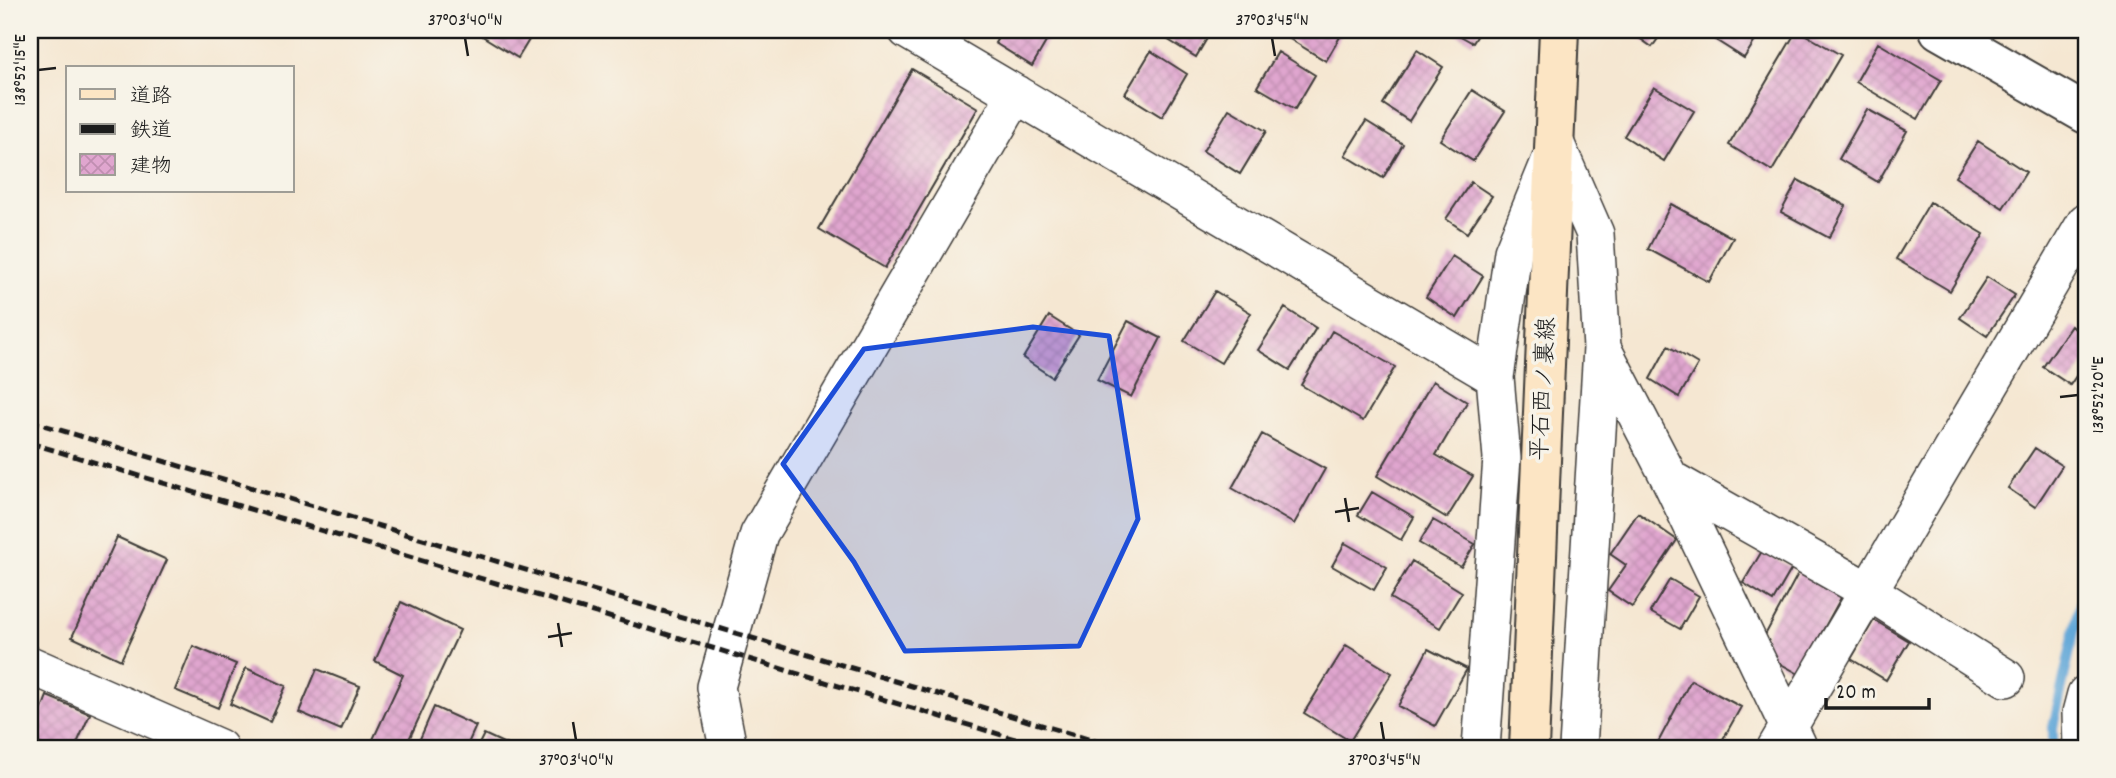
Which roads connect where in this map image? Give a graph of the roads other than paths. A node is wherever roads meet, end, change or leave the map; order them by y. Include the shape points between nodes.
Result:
1 (906, 30) edge
2 (1559, 30) edge
3 (1939, 30) edge
4 (1016, 94) junction
5 (2086, 114) edge
6 (1556, 145) junction
7 (2086, 222) edge
8 (1602, 348) junction
9 (1495, 377) junction
10 (1670, 479) junction
11 (1868, 591) junction
12 (30, 665) edge
13 (2006, 678) dead end
14 (2086, 694) edge
15 (1788, 741) edge
16 (219, 748) edge
17 (728, 748) edge
18 (1482, 748) edge
19 (1529, 748) edge
20 (1578, 748) edge
21 (2082, 748) edge

1 - 4 street
2 - 6 main road, 平石西ノ裏線
3 - 5 street
4 - 9 street
4 - 17 street via 759,534 716,687
6 - 8 street via 1595,234
6 - 9 street via 1513,252
6 - 19 main road, 平石西ノ裏線
7 - 11 street
8 - 10 street
8 - 20 street
9 - 18 street via 1502,458
10 - 11 street
10 - 15 street
11 - 13 street
11 - 15 street
12 - 16 street
14 - 21 street via 2081,713

